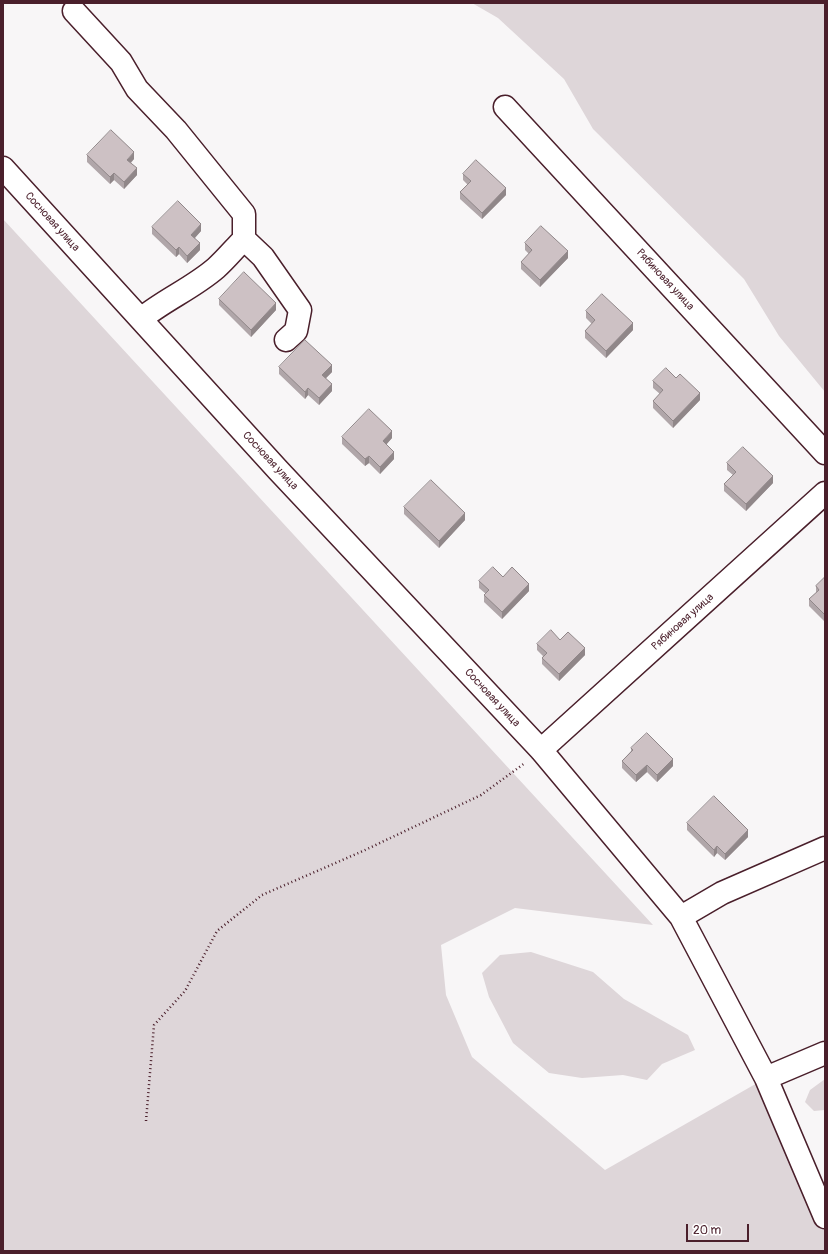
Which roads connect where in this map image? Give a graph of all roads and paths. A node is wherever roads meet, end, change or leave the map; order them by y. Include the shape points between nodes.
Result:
1 (74, 11) dead end
2 (505, 107) dead end
3 (3, 168) edge
4 (244, 239) junction
5 (141, 319) junction
6 (286, 340) dead end
7 (825, 453) edge
8 (825, 493) edge
9 (541, 750) junction
10 (825, 848) edge
11 (681, 917) junction
12 (825, 1053) edge
13 (766, 1078) junction
14 (146, 1121) dead end
15 (825, 1216) edge

1 - 4 street via 121,62 137,88 176,130 244,214
2 - 7 street, Рябиновая улица
3 - 5 street, Сосновая улица
4 - 5 street via 215,268
4 - 6 street via 263,257 300,310 296,331
5 - 9 street, Сосновая улица via 278,470
8 - 9 street, Рябиновая улица
9 - 11 street, Сосновая улица
9 - 14 path via 481,795 262,895 217,931 185,990 154,1025
10 - 11 street via 722,893
11 - 13 street, Сосновая улица
12 - 13 street
13 - 15 street, Сосновая улица

